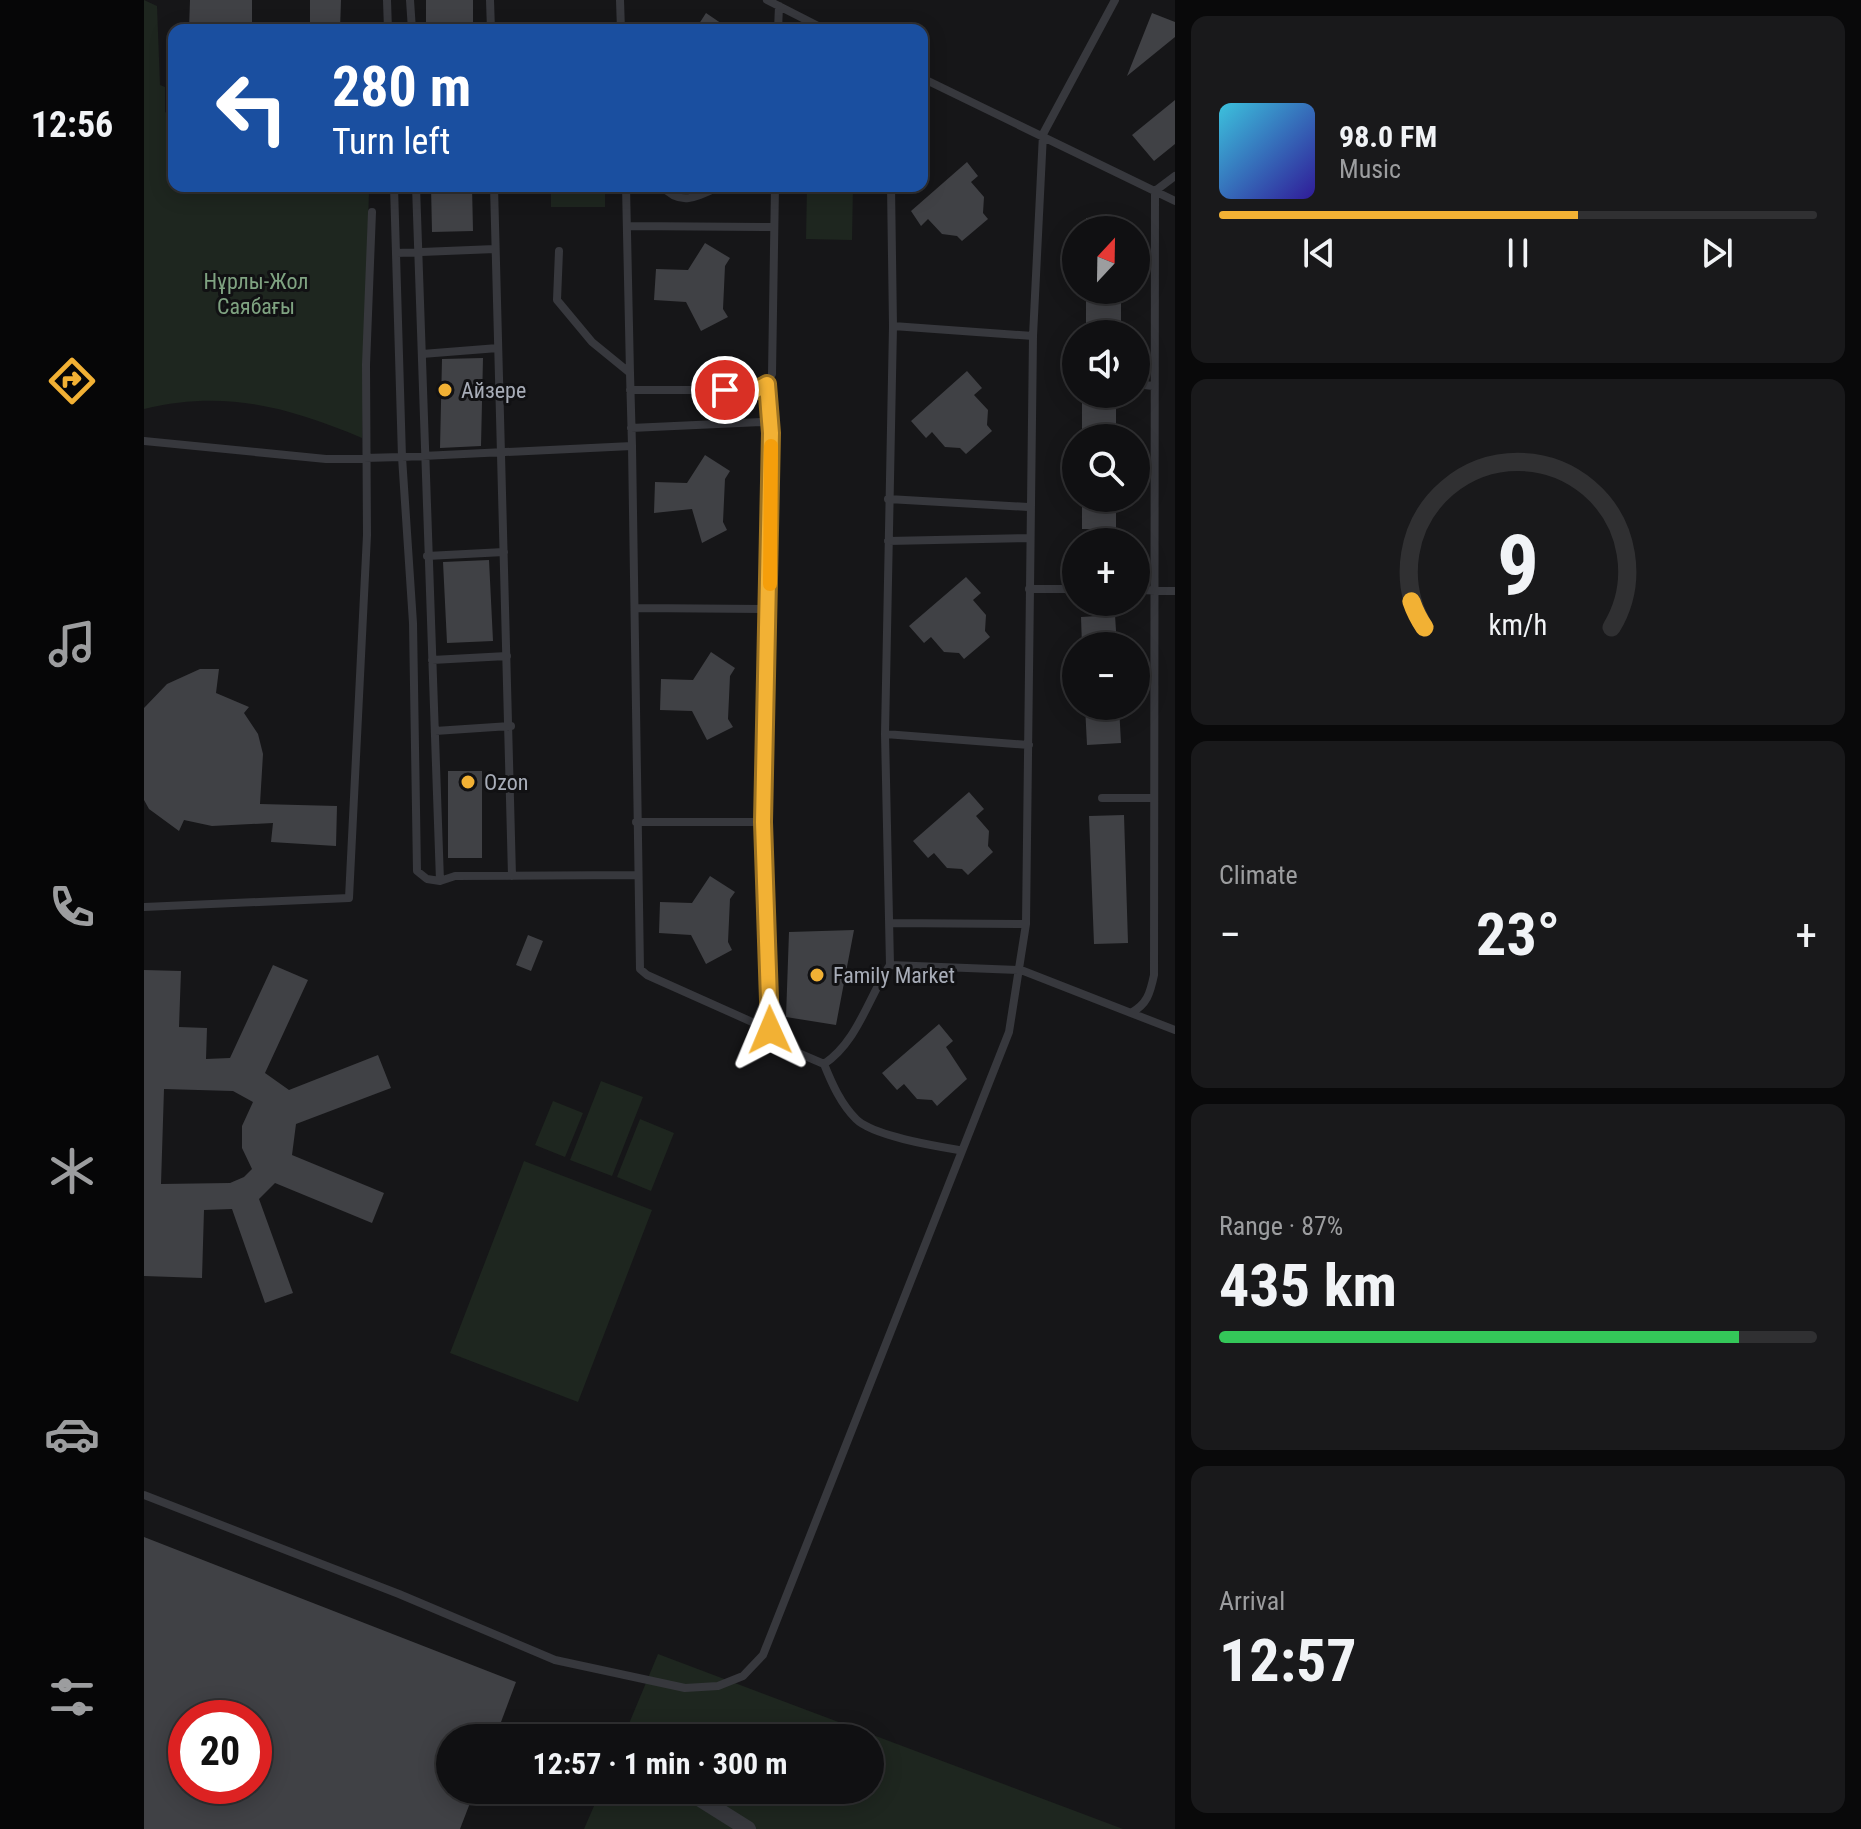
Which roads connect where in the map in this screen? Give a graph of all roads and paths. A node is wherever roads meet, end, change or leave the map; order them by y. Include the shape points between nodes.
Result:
1 (387, 0) edge
2 (410, 0) edge
3 (490, 0) edge
4 (620, 0) edge
5 (767, 0) edge
6 (1115, 0) edge
7 (779, 6) junction
8 (388, 24) edge
9 (412, 24) edge
10 (491, 24) edge
11 (621, 24) edge
12 (778, 24) edge
13 (814, 24) edge
14 (928, 81) edge
15 (1043, 134) junction
16 (1175, 176) edge
17 (1155, 191) junction
18 (394, 192) edge
19 (416, 192) edge
20 (494, 192) edge
21 (626, 192) edge
22 (667, 192) edge
23 (708, 192) edge
24 (775, 192) edge
25 (891, 192) edge
26 (1175, 201) edge
27 (372, 212) dead end
28 (627, 226) junction
29 (774, 227) junction
30 (495, 249) junction
31 (559, 251) dead end
32 (418, 252) junction
33 (397, 253) junction
34 (893, 326) junction
35 (1033, 336) junction
36 (498, 348) junction
37 (422, 354) junction
38 (630, 373) junction
39 (767, 384) junction
40 (1150, 386) edge
41 (1153, 386) junction
42 (630, 390) junction
43 (769, 426) junction
44 (631, 428) junction
45 (144, 441) edge
46 (632, 446) junction
47 (502, 451) junction
48 (426, 455) junction
49 (402, 457) junction
50 (366, 458) junction
51 (888, 499) junction
52 (1028, 507) junction
53 (1028, 538) junction
54 (888, 541) junction
55 (504, 552) junction
56 (427, 556) junction
57 (1029, 589) junction
58 (1062, 589) edge
59 (1152, 590) junction
60 (1175, 591) edge
61 (636, 608) junction
62 (770, 609) junction
63 (507, 656) junction
64 (432, 660) junction
65 (511, 726) junction
66 (435, 731) junction
67 (885, 734) junction
68 (1029, 745) junction
69 (1102, 798) dead end
70 (1153, 798) junction
71 (636, 822) junction
72 (763, 822) junction
73 (636, 875) junction
74 (512, 876) junction
75 (440, 881) junction
76 (144, 907) edge
77 (890, 923) junction
78 (1026, 924) junction
79 (890, 965) junction
80 (1021, 970) junction
81 (1131, 1013) junction
82 (770, 1030) junction
83 (1175, 1030) edge
84 (824, 1064) junction
85 (959, 1150) junction
86 (144, 1495) edge
87 (708, 1804) edge
88 (748, 1829) edge

1 - 8 lane
2 - 9 lane
3 - 10 lane
4 - 11 lane
5 - 7 lane
6 - 15 lane
7 - 12 lane
7 - 13 lane
14 - 15 lane
15 - 17 lane
15 - 35 lane
16 - 17 lane
17 - 26 lane
17 - 41 lane
18 - 33 lane
19 - 32 lane
20 - 30 lane
21 - 28 lane
22 - 23 lane via 691,200
24 - 29 lane
25 - 34 lane
27 - 50 lane
28 - 29 lane
28 - 38 lane
29 - 39 lane via 772,374
30 - 32 lane
30 - 36 lane
31 - 38 lane via 557,300 592,342
32 - 33 lane
32 - 37 lane
33 - 49 lane
34 - 35 lane
34 - 51 lane
35 - 52 lane
36 - 37 lane
36 - 47 lane
37 - 48 lane
38 - 42 lane
39 - 42 lane via 756,390
39 - 43 lane
40 - 41 lane
41 - 59 lane
42 - 44 lane
43 - 44 lane via 761,422
43 - 62 lane
44 - 46 lane
45 - 50 lane via 326,459
46 - 47 lane
46 - 61 lane
47 - 48 lane
47 - 55 lane
48 - 49 lane
48 - 56 lane
49 - 50 lane
49 - 75 lane via 413,623 417,871
50 - 76 lane via 349,898
51 - 52 lane
51 - 54 lane
52 - 53 lane
53 - 54 lane
53 - 57 lane
54 - 67 lane
55 - 56 lane
55 - 63 lane
56 - 64 lane
57 - 58 lane
57 - 68 lane
59 - 60 lane
59 - 70 lane
61 - 62 lane
61 - 71 lane
62 - 72 lane
63 - 64 lane
63 - 65 lane
64 - 66 lane
65 - 66 lane
65 - 74 lane
66 - 75 lane
67 - 68 lane
67 - 77 lane
68 - 78 lane
69 - 70 lane
70 - 81 lane via 1154,975 1144,1006
71 - 72 lane
71 - 73 lane
72 - 82 lane
73 - 74 lane
73 - 82 lane via 640,969
74 - 75 lane
77 - 78 lane
77 - 79 lane
78 - 80 lane
79 - 80 lane
79 - 84 lane via 855,1032
80 - 81 lane
80 - 85 lane via 1009,1032
81 - 83 lane
82 - 84 lane via 789,1049
84 - 85 lane via 835,1091 858,1122 913,1143
85 - 86 lane via 763,1655 743,1676 718,1686 685,1688 555,1660
87 - 88 street

